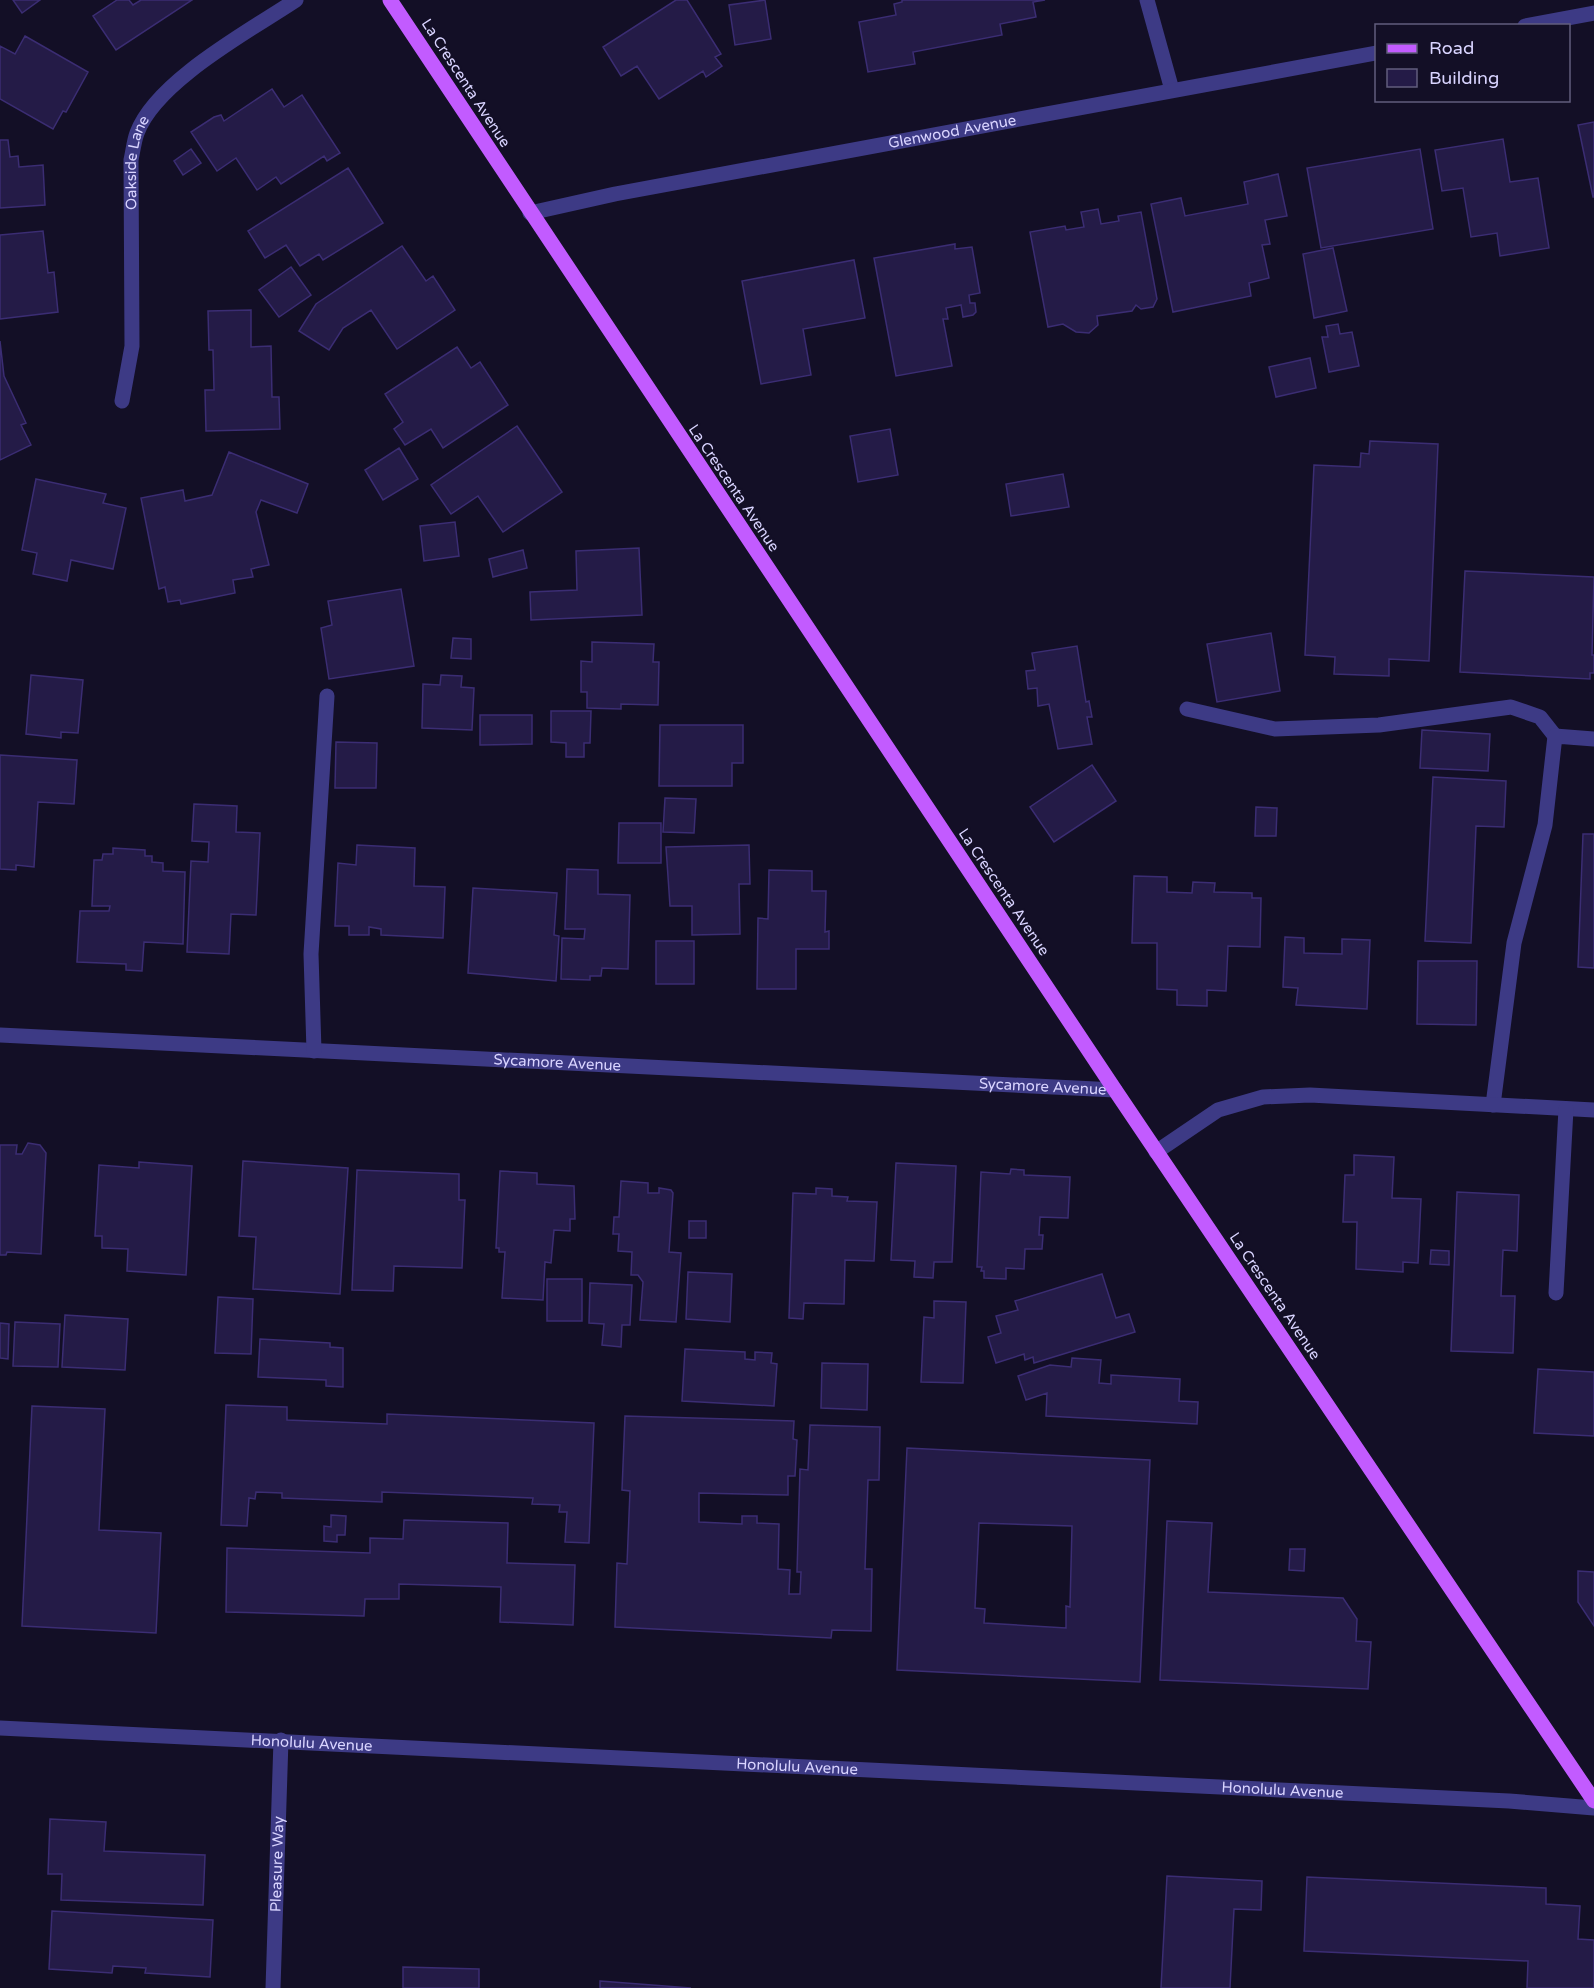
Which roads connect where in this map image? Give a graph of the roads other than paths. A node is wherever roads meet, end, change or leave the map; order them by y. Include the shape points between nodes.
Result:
1 (296, 0) edge
2 (390, 0) edge
3 (1147, 0) edge
4 (1594, 13) edge
5 (1536, 24) edge
6 (1375, 53) edge
7 (1172, 90) junction
8 (530, 213) junction
9 (122, 401) dead end
10 (327, 696) dead end
11 (1187, 709) dead end
12 (1555, 736) junction
13 (1594, 739) edge
14 (0, 1035) edge
15 (315, 1051) junction
16 (1115, 1090) junction
17 (1493, 1105) junction
18 (1566, 1109) junction
19 (1594, 1110) edge
20 (1156, 1152) junction
21 (1556, 1293) dead end
22 (0, 1728) edge
23 (281, 1740) junction
24 (1594, 1801) edge
25 (1594, 1808) edge
26 (273, 1988) edge

1 - 9 street, Oakside Lane via 193,68 156,103 137,131 131,160 132,346
2 - 8 main road, La Crescenta Avenue
3 - 7 street
4 - 5 street
6 - 7 street, Glenwood Avenue
7 - 8 street, Glenwood Avenue
8 - 16 main road, La Crescenta Avenue
10 - 15 street via 311,954
11 - 12 street via 1275,729 1379,725 1511,706 1540,717
12 - 13 street
12 - 17 street via 1545,825 1514,943
14 - 15 street, Sycamore Avenue
15 - 16 street, Sycamore Avenue
16 - 20 main road, La Crescenta Avenue
17 - 18 street
17 - 20 street via 1310,1095 1263,1097 1218,1110
18 - 19 street
18 - 21 street
20 - 24 main road, La Crescenta Avenue
22 - 23 street, Honolulu Avenue
23 - 25 street, Honolulu Avenue
23 - 26 street, Pleasure Way

